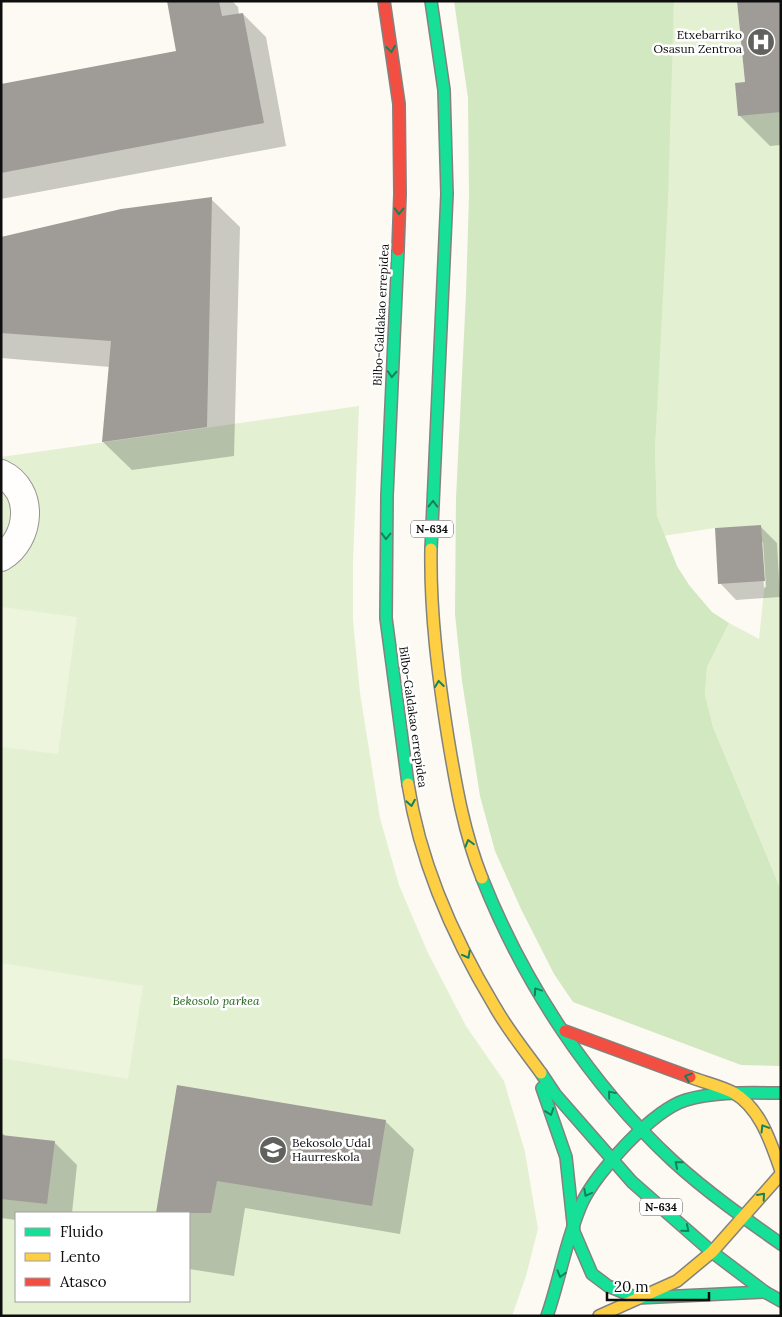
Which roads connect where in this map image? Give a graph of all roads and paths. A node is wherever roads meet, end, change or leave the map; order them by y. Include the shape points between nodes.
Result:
1 (384, 1) edge
2 (431, 1) edge
3 (1, 474) edge
4 (1, 557) edge
5 (565, 1031) junction
6 (534, 1066) junction
7 (734, 1093) junction
8 (781, 1093) edge
9 (643, 1131) junction
10 (612, 1161) junction
11 (781, 1172) edge
12 (742, 1218) junction
13 (574, 1232) junction
14 (781, 1244) edge
15 (712, 1252) junction
16 (765, 1292) junction
17 (637, 1298) junction
18 (781, 1302) edge
19 (547, 1316) edge
20 (599, 1316) edge

1 -> 6 highway, Bilbo-Galdakao errepidea / N-634 via 399,104 397,292 386,561 386,618 394,689 412,811 430,874 458,939 495,1008
5 -> 2 highway, N-634 via 534,985 500,919 474,858 457,801 439,684 432,616 432,561 443,293 445,100
3 - 4 street via 18,488 25,504 26,518 23,532 10,552
7 -> 5 highway
9 -> 5 highway, N-634 via 589,1068
6 - 10 highway, Bilbo-Galdakao errepidea / N-634
6 -> 13 highway via 566,1157
7 - 8 highway
7 - 9 highway via 684,1100 661,1112
11 -> 7 highway via 767,1132 754,1112
9 - 10 highway
12 -> 9 highway, N-634
10 -> 13 highway via 593,1182 582,1202
10 -> 15 highway, Bilbo-Galdakao errepidea / N-634
12 -> 11 highway
12 - 14 highway, N-634
12 - 15 highway
13 - 17 highway via 592,1274 608,1286
13 -> 19 highway
15 - 16 highway, Bilbo-Galdakao errepidea / N-634
15 - 17 highway via 677,1281
16 - 17 highway
16 - 18 highway, Bilbo-Galdakao errepidea / N-634
17 - 20 highway

